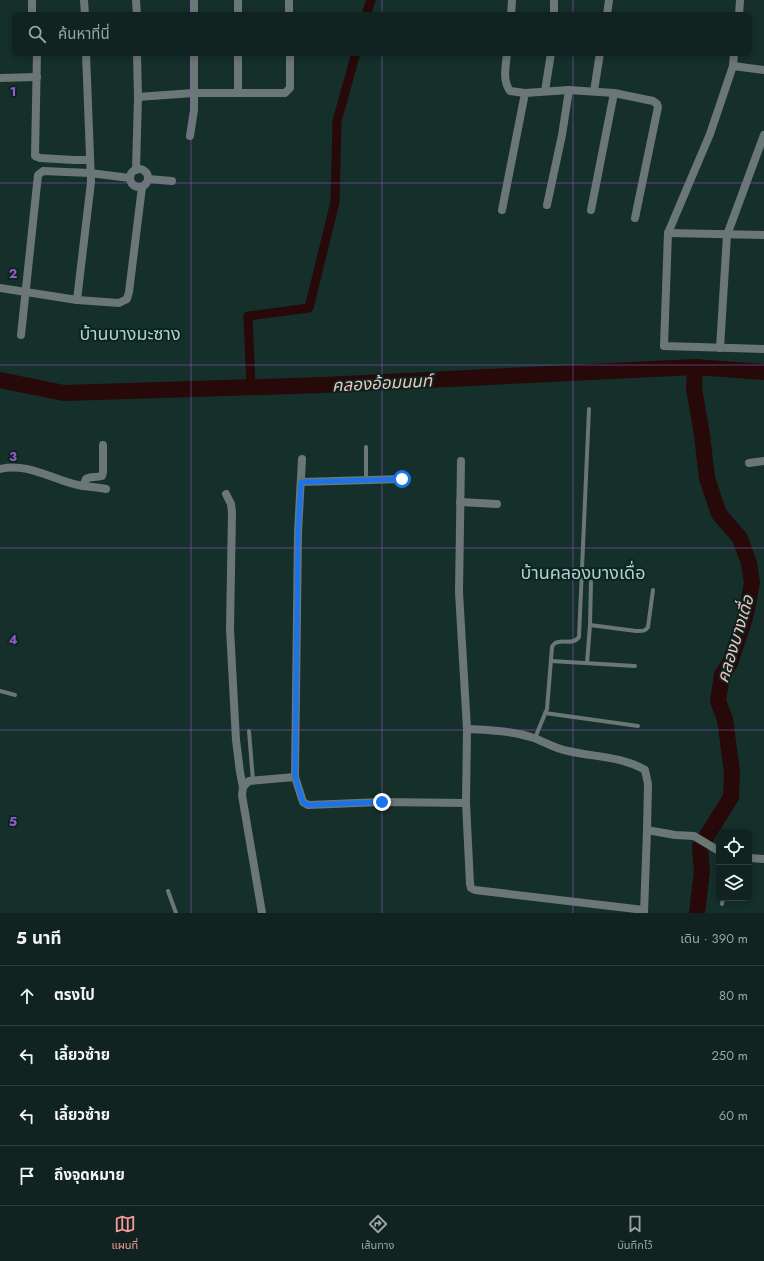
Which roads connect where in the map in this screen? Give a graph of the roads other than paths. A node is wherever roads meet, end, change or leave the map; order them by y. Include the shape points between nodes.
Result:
1 (32, 0) edge
2 (84, 0) edge
3 (136, 0) edge
4 (194, 0) edge
5 (238, 0) edge
6 (289, 0) edge
7 (512, 0) edge
8 (554, 0) edge
9 (609, 0) edge
10 (740, 0) edge
11 (32, 12) edge
12 (85, 12) edge
13 (137, 12) edge
14 (194, 12) edge
15 (238, 12) edge
16 (289, 12) edge
17 (511, 12) edge
18 (554, 12) edge
19 (607, 12) edge
20 (739, 12) edge
21 (37, 56) edge
22 (86, 56) edge
23 (137, 56) edge
24 (194, 56) edge
25 (238, 56) edge
26 (290, 56) edge
27 (507, 56) edge
28 (551, 56) edge
29 (600, 56) edge
30 (734, 56) edge
31 (733, 66) junction
32 (764, 70) edge
33 (37, 77) junction
34 (0, 78) edge
35 (569, 90) junction
36 (594, 91) junction
37 (545, 92) junction
38 (193, 93) junction
39 (524, 93) junction
40 (614, 93) junction
41 (238, 94) junction
42 (138, 97) junction
43 (764, 135) edge
44 (190, 136) dead end
45 (90, 160) junction
46 (136, 170) junction
47 (90, 173) junction
48 (130, 178) junction
49 (148, 179) junction
50 (172, 181) dead end
51 (142, 187) junction
52 (547, 205) dead end
53 (502, 210) dead end
54 (591, 210) dead end
55 (636, 218) dead end
56 (668, 233) junction
57 (727, 235) junction
58 (764, 235) edge
59 (0, 288) edge
60 (26, 292) junction
61 (77, 300) junction
62 (21, 335) dead end
63 (720, 348) junction
64 (764, 349) edge
65 (589, 409) dead end
66 (103, 445) dead end
67 (366, 447) dead end
68 (302, 459) dead end
69 (460, 461) dead end
70 (764, 461) edge
71 (749, 463) dead end
72 (0, 469) edge
73 (402, 479) dead end
74 (366, 480) junction
75 (301, 482) junction
76 (83, 486) junction
77 (106, 488) dead end
78 (226, 494) dead end
79 (460, 502) junction
80 (497, 504) dead end
81 (590, 582) dead end
82 (653, 590) dead end
83 (590, 624) junction
84 (550, 661) junction
85 (587, 663) junction
86 (635, 666) dead end
87 (0, 691) edge
88 (15, 695) dead end
89 (545, 713) junction
90 (638, 726) dead end
91 (467, 729) junction
92 (249, 730) dead end
93 (534, 738) junction
94 (295, 777) junction
95 (253, 780) junction
96 (243, 787) junction
97 (466, 803) junction
98 (647, 830) junction
99 (716, 849) edge
100 (752, 858) edge
101 (764, 859) edge
102 (168, 891) dead end
103 (722, 901) edge
104 (722, 904) dead end
105 (644, 911) edge
106 (176, 913) edge
107 (262, 913) edge

1 - 11 street
2 - 12 street
3 - 13 street
4 - 14 street
5 - 15 street
6 - 16 street
7 - 17 street
8 - 18 street
9 - 19 street
10 - 20 street
21 - 33 street
22 - 45 street
23 - 42 street
24 - 38 street
25 - 41 street
26 - 41 street via 290,88 285,93
27 - 39 street via 504,78 506,86 510,91
28 - 37 street
29 - 36 street
30 - 31 street
31 - 32 street
31 - 56 street via 710,134
33 - 34 street
33 - 45 street via 35,156
35 - 36 street
35 - 37 street
35 - 52 street
36 - 40 street
37 - 39 street
38 - 41 street
38 - 42 street
38 - 44 street via 194,110
39 - 53 street
40 - 54 street
40 - 55 street via 653,101 658,108
42 - 46 street
43 - 57 street
45 - 47 street
46 - 48 street
46 - 49 street via 143,170
47 - 48 street
47 - 60 street via 42,171 38,175
47 - 61 street
48 - 51 street via 132,184
49 - 50 street
49 - 51 street
51 - 61 street via 127,299 120,303
56 - 57 street
56 - 63 street via 664,346
57 - 58 street
57 - 63 street
59 - 60 street
60 - 61 street
60 - 62 street
63 - 64 street
65 - 84 lane via 579,637 577,640 553,644
66 - 76 street via 102,476 86,478
67 - 74 lane
68 - 75 street
69 - 79 street
70 - 71 street
72 - 76 street via 20,468
73 - 74 street
74 - 75 street
75 - 94 street
76 - 77 street
78 - 96 street via 232,512 230,629 236,740
79 - 80 street
79 - 91 street via 459,592
81 - 83 lane
82 - 83 lane via 646,630 636,631
83 - 85 lane
84 - 85 lane
84 - 89 lane
85 - 86 lane
87 - 88 lane
89 - 90 lane
89 - 93 lane
91 - 93 street
91 - 97 street
92 - 95 lane
93 - 98 street via 567,751 636,764 645,770 648,784
94 - 95 street
94 - 97 street via 303,802 308,805 382,802
95 - 96 street
96 - 107 street via 242,795
97 - 105 street via 471,888
98 - 99 street via 694,836
98 - 105 street
100 - 101 street
102 - 106 lane
103 - 104 lane

